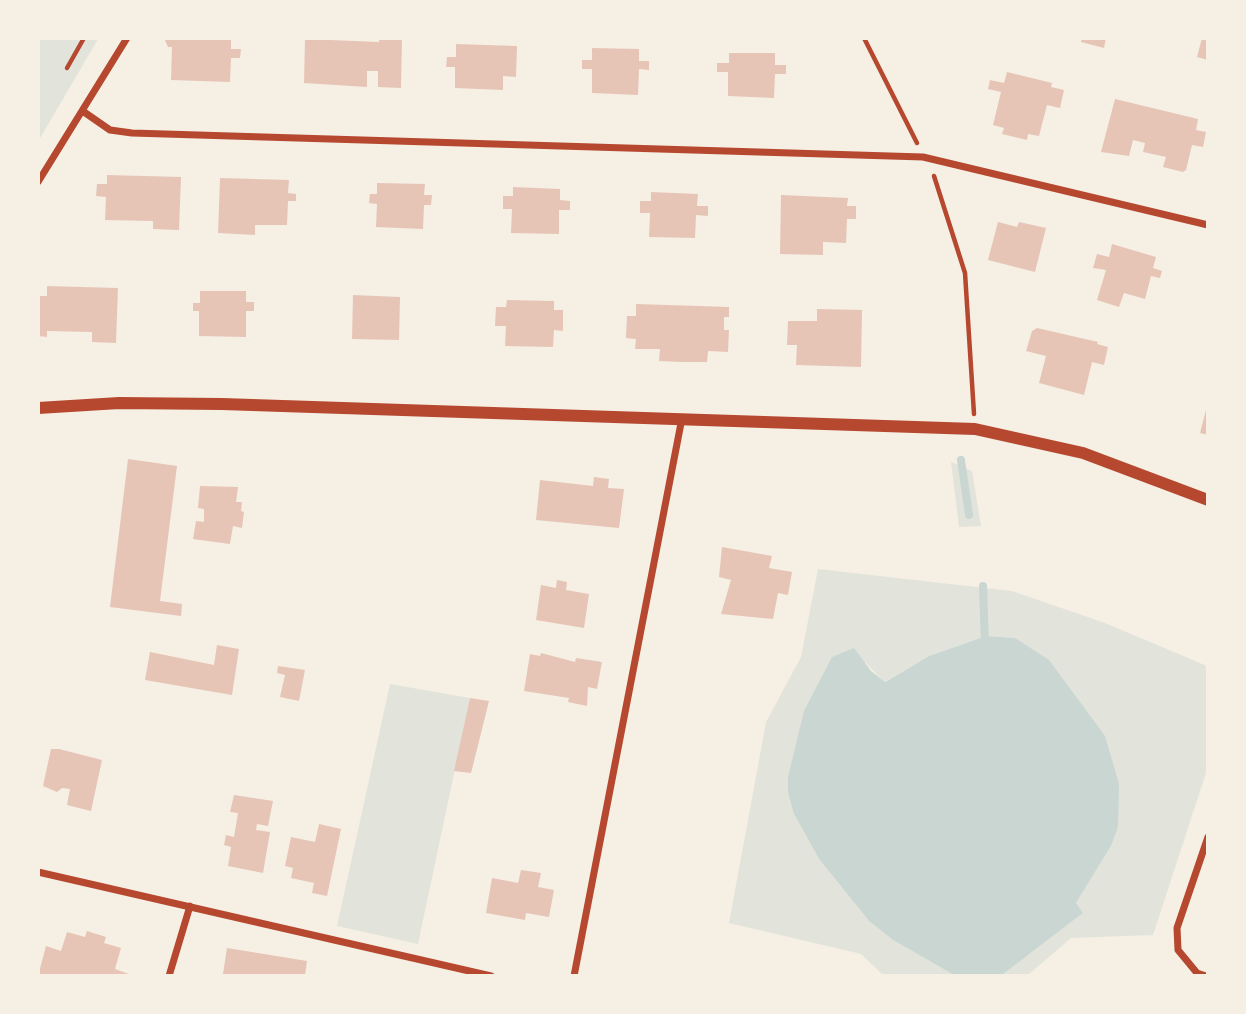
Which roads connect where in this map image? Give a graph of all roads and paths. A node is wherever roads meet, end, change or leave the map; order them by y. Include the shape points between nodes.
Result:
1 (84, 38) edge
2 (127, 38) edge
3 (864, 38) edge
4 (67, 68) dead end
5 (84, 112) junction
6 (923, 157) junction
7 (38, 182) edge
8 (1208, 225) edge
9 (38, 408) edge
10 (682, 418) junction
11 (975, 429) junction
12 (1208, 500) edge
13 (1208, 837) edge
14 (38, 872) edge
15 (190, 906) junction
16 (169, 975) edge
17 (491, 975) edge
18 (574, 975) edge
19 (1206, 975) edge

1 - 4 path
2 - 5 street
3 - 6 path
5 - 6 street via 110,130 132,133
5 - 7 street
6 - 8 street
6 - 11 path via 936,181 965,273
9 - 10 street via 222,404
10 - 11 street
10 - 18 street
11 - 12 street via 1083,453
13 - 19 street via 1177,928 1178,950 1197,973
14 - 15 street
15 - 16 street
15 - 17 street

